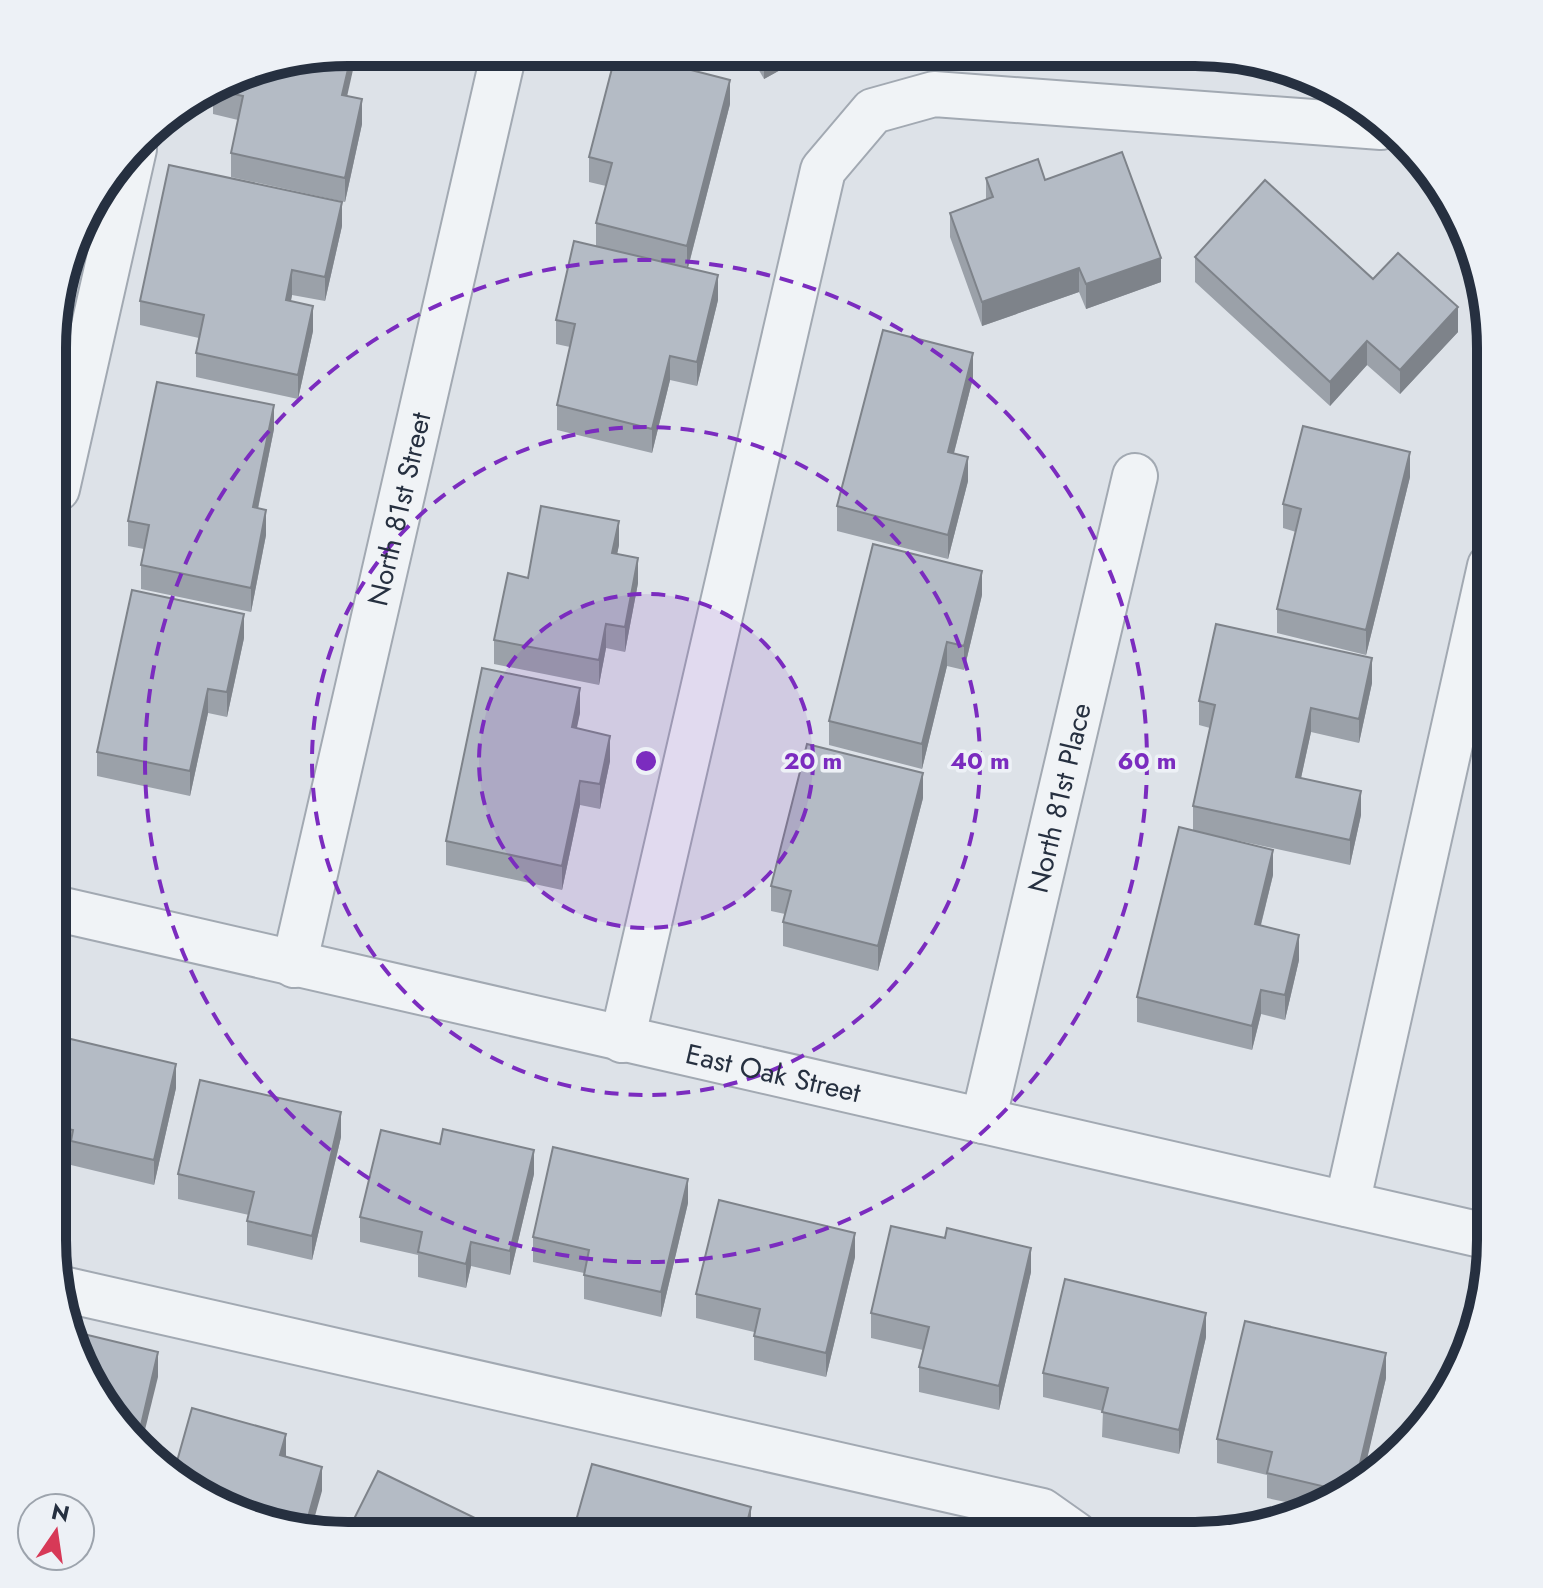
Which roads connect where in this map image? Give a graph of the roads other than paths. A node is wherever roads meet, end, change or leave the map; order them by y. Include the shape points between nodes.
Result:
1 (501, 67) edge
2 (1370, 126) edge
3 (129, 170) edge
4 (66, 449) edge
5 (1135, 476) dead end
6 (1476, 627) edge
7 (67, 911) edge
8 (294, 965) junction
9 (622, 1040) junction
10 (983, 1121) junction
11 (1347, 1204) junction
12 (1477, 1234) edge
13 (70, 1291) edge
14 (1056, 1521) edge

1 - 8 street, North 81st Street
2 - 9 street via 934,94 873,111 823,170
3 - 4 street
5 - 10 street, North 81st Place
6 - 11 street
7 - 8 street, East Oak Street
8 - 9 street, East Oak Street
9 - 10 street, East Oak Street
10 - 11 street, East Oak Street
11 - 12 street, East Oak Street
13 - 14 street via 1042,1511

